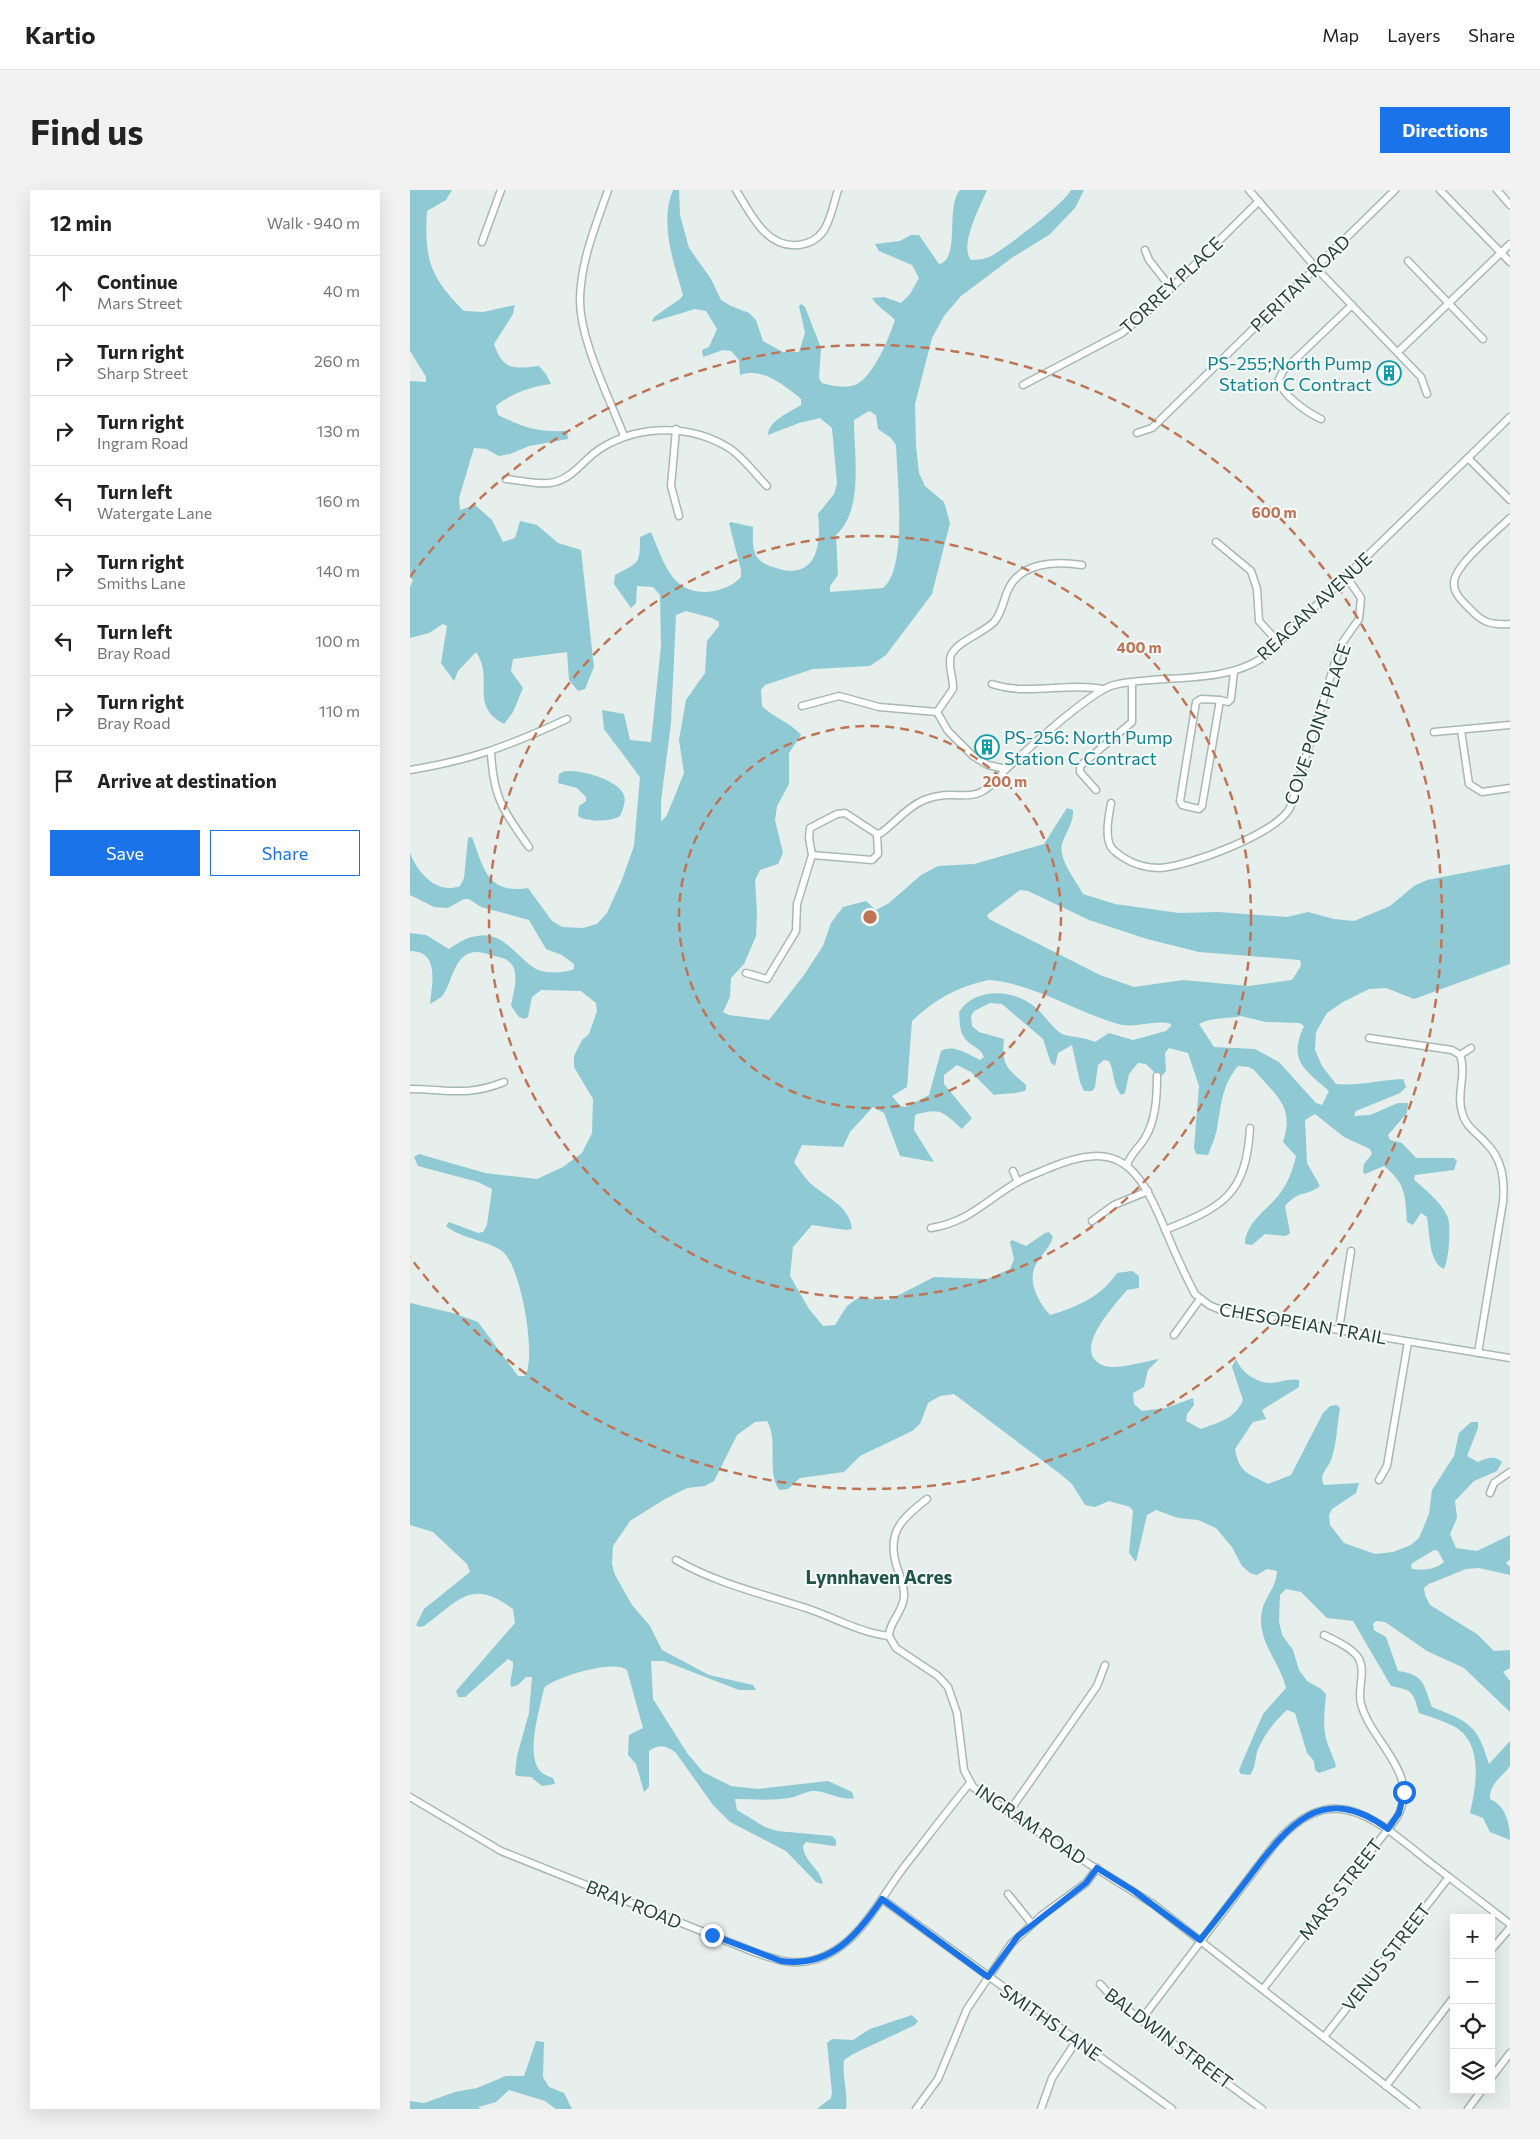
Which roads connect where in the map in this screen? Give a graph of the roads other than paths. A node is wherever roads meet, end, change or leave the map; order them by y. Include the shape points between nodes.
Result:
1 (501, 190) edge
2 (608, 190) edge
3 (736, 190) edge
4 (838, 190) edge
5 (1249, 190) edge
6 (1395, 190) edge
7 (1440, 190) edge
8 (1497, 190) edge
9 (1259, 201) junction
10 (1510, 205) edge
11 (482, 242) dead end
12 (1510, 244) edge
13 (1145, 250) dead end
14 (1501, 253) junction
15 (1408, 261) dead end
16 (1510, 262) edge
17 (1316, 268) junction
18 (1171, 288) junction
19 (1449, 303) junction
20 (1352, 306) junction
21 (1483, 339) dead end
22 (1398, 352) junction
23 (1023, 385) dead end
24 (1427, 394) dead end
25 (1510, 417) edge
26 (1320, 419) dead end
27 (676, 429) junction
28 (1137, 433) dead end
29 (624, 436) junction
30 (1468, 458) junction
31 (506, 479) dead end
32 (767, 486) dead end
33 (1510, 500) edge
34 (678, 516) dead end
35 (1510, 518) edge
36 (1216, 542) dead end
37 (1082, 564) dead end
38 (1346, 576) junction
39 (1510, 624) edge
40 (1278, 642) junction
41 (1234, 671) junction
42 (1132, 683) junction
43 (992, 684) dead end
44 (1103, 689) junction
45 (1220, 700) junction
46 (802, 706) dead end
47 (936, 712) junction
48 (567, 719) dead end
49 (1510, 725) edge
50 (1461, 730) junction
51 (1434, 732) dead end
52 (490, 752) junction
53 (410, 762) edge
54 (1006, 769) junction
55 (411, 770) edge
56 (1510, 788) edge
57 (1096, 790) dead end
58 (1111, 803) dead end
59 (877, 834) junction
60 (530, 847) dead end
61 (812, 855) junction
62 (746, 973) dead end
63 (1369, 1038) dead end
64 (1471, 1048) dead end
65 (1460, 1055) junction
66 (1157, 1076) dead end
67 (504, 1082) dead end
68 (410, 1089) edge
69 (1250, 1128) dead end
70 (1127, 1165) junction
71 (1013, 1171) dead end
72 (1018, 1182) junction
73 (1148, 1191) junction
74 (1092, 1221) dead end
75 (931, 1228) dead end
76 (1165, 1230) junction
77 (1350, 1251) dead end
78 (1200, 1300) junction
79 (1339, 1329) junction
80 (1174, 1334) dead end
81 (1408, 1342) junction
82 (1478, 1353) junction
83 (1510, 1358) edge
84 (1510, 1472) edge
85 (1379, 1480) dead end
86 (1490, 1493) dead end
87 (927, 1499) dead end
88 (676, 1560) dead end
89 (1324, 1635) dead end
90 (889, 1636) junction
91 (1105, 1665) dead end
92 (970, 1783) junction
93 (410, 1797) edge
94 (1009, 1812) junction
95 (1388, 1829) junction
96 (1097, 1868) junction
97 (1449, 1877) junction
98 (1008, 1894) dead end
99 (882, 1899) junction
100 (1032, 1924) junction
101 (1510, 1924) edge
102 (1510, 1928) edge
103 (1200, 1940) junction
104 (1495, 1945) edge
105 (988, 1977) junction
106 (1100, 1984) dead end
107 (1263, 1989) junction
108 (1450, 2002) edge
109 (1141, 2020) junction
110 (1324, 2037) junction
111 (1077, 2040) junction
112 (1510, 2053) edge
113 (1495, 2073) edge
114 (1386, 2086) junction
115 (1479, 2094) edge
116 (916, 2109) edge
117 (1041, 2109) edge
118 (1172, 2109) edge
119 (1262, 2109) edge
120 (1416, 2109) edge
121 (1468, 2109) edge

1 - 11 street
2 - 29 street via 585,258 580,298 586,338
3 - 4 street via 761,229 774,241 787,246 809,244 824,230
5 - 9 street
6 - 17 street, PERITAN ROAD
7 - 14 street
8 - 10 street
9 - 17 street
9 - 18 street, TORREY PLACE
12 - 14 street
13 - 18 street
14 - 16 street
14 - 19 street
15 - 19 street
17 - 20 street
17 - 28 street, PERITAN ROAD via 1152,428
18 - 23 street, TORREY PLACE via 1122,333
19 - 21 street
19 - 22 street
20 - 22 street
20 - 26 street via 1283,371 1279,379 1281,387 1305,411
22 - 24 street via 1421,377
25 - 30 street, REAGAN AVENUE
27 - 29 street
27 - 32 street via 703,434 731,449
27 - 34 street via 670,486
29 - 31 street via 601,448 572,475 553,483
30 - 33 street
30 - 38 street, REAGAN AVENUE
35 - 39 street via 1458,569 1453,582 1456,593 1480,620 1493,625
36 - 40 street via 1251,571 1257,589 1259,622
37 - 47 street via 1060,561 1044,564 1027,571 1010,586 993,623 952,655 953,689
38 - 40 street, REAGAN AVENUE
38 - 58 street, COVE POINT PLACE via 1361,598 1359,619 1340,646 1288,812 1218,853 1163,868 1141,866 1110,845
40 - 41 street, REAGAN AVENUE via 1252,664
41 - 42 street, REAGAN AVENUE
41 - 45 street via 1231,699 1228,702
42 - 44 street, REAGAN AVENUE
42 - 57 street via 1132,722 1080,766 1080,772
43 - 44 street via 1014,689 1082,686
44 - 54 street, REAGAN AVENUE
45 - 45 street via 1200,699 1196,702 1180,801 1182,805 1200,809 1202,806
46 - 47 street via 839,696 879,707
47 - 54 street via 948,731 973,756 988,765
48 - 52 street
49 - 50 street
50 - 51 street
50 - 56 street via 1469,784 1482,792
52 - 55 street
52 - 60 street via 498,798
53 - 55 street
54 - 59 street, REAGAN AVENUE via 984,792 924,800
59 - 61 street via 878,854 872,860
59 - 61 street via 850,815 837,814 810,828
61 - 62 street via 797,904 798,924 794,937 767,979
63 - 65 street via 1452,1050
64 - 65 street
65 - 82 street via 1463,1063 1461,1111 1467,1124 1493,1151 1501,1167 1504,1202
66 - 70 street via 1155,1107 1149,1128
67 - 68 street via 466,1092
69 - 76 street via 1242,1175 1232,1193 1204,1213
70 - 72 street via 1112,1159 1084,1157 1068,1160
70 - 73 street, CHESOPEIAN TRAIL
71 - 72 street
72 - 75 street via 967,1217
73 - 74 street via 1114,1205
73 - 76 street, CHESOPEIAN TRAIL
76 - 78 street, CHESOPEIAN TRAIL
77 - 79 street
78 - 79 street, CHESOPEIAN TRAIL via 1223,1310
78 - 80 street
79 - 81 street, CHESOPEIAN TRAIL
81 - 82 street, CHESOPEIAN TRAIL
81 - 85 street via 1388,1466
82 - 83 street, CHESOPEIAN TRAIL
84 - 86 street via 1494,1483
87 - 90 street via 898,1526 894,1536 893,1550 904,1598
88 - 90 street via 740,1589 809,1609 870,1633
89 - 95 street, MARS STREET via 1359,1659 1364,1713 1402,1777 1403,1802
90 - 92 street, INGRAM ROAD via 896,1648 938,1676 948,1687 955,1704 964,1770
91 - 94 street via 1097,1686
92 - 94 street, INGRAM ROAD
92 - 99 street, BRAY ROAD
93 - 99 street, BRAY ROAD via 479,1840 524,1862 781,1961 803,1962 829,1954 862,1926
94 - 96 street, INGRAM ROAD
95 - 97 street
95 - 103 street via 1366,1815 1348,1810 1324,1810 1304,1816 1274,1845
95 - 107 street, MARS STREET
96 - 100 street via 1086,1883
96 - 103 street, INGRAM ROAD
97 - 101 street
97 - 110 street, VENUS STREET
98 - 100 street
99 - 105 street, SMITHS LANE
100 - 105 street via 1018,1936
102 - 104 street
103 - 107 street, INGRAM ROAD
103 - 109 street
105 - 111 street, SMITHS LANE
105 - 116 street via 967,2008 938,2078
106 - 109 street, BALDWIN STREET via 1112,1998
107 - 110 street, INGRAM ROAD
108 - 114 street
109 - 119 street, BALDWIN STREET
110 - 114 street, INGRAM ROAD
111 - 117 street via 1052,2078
111 - 118 street, SMITHS LANE
112 - 113 street
114 - 120 street, INGRAM ROAD
115 - 121 street

